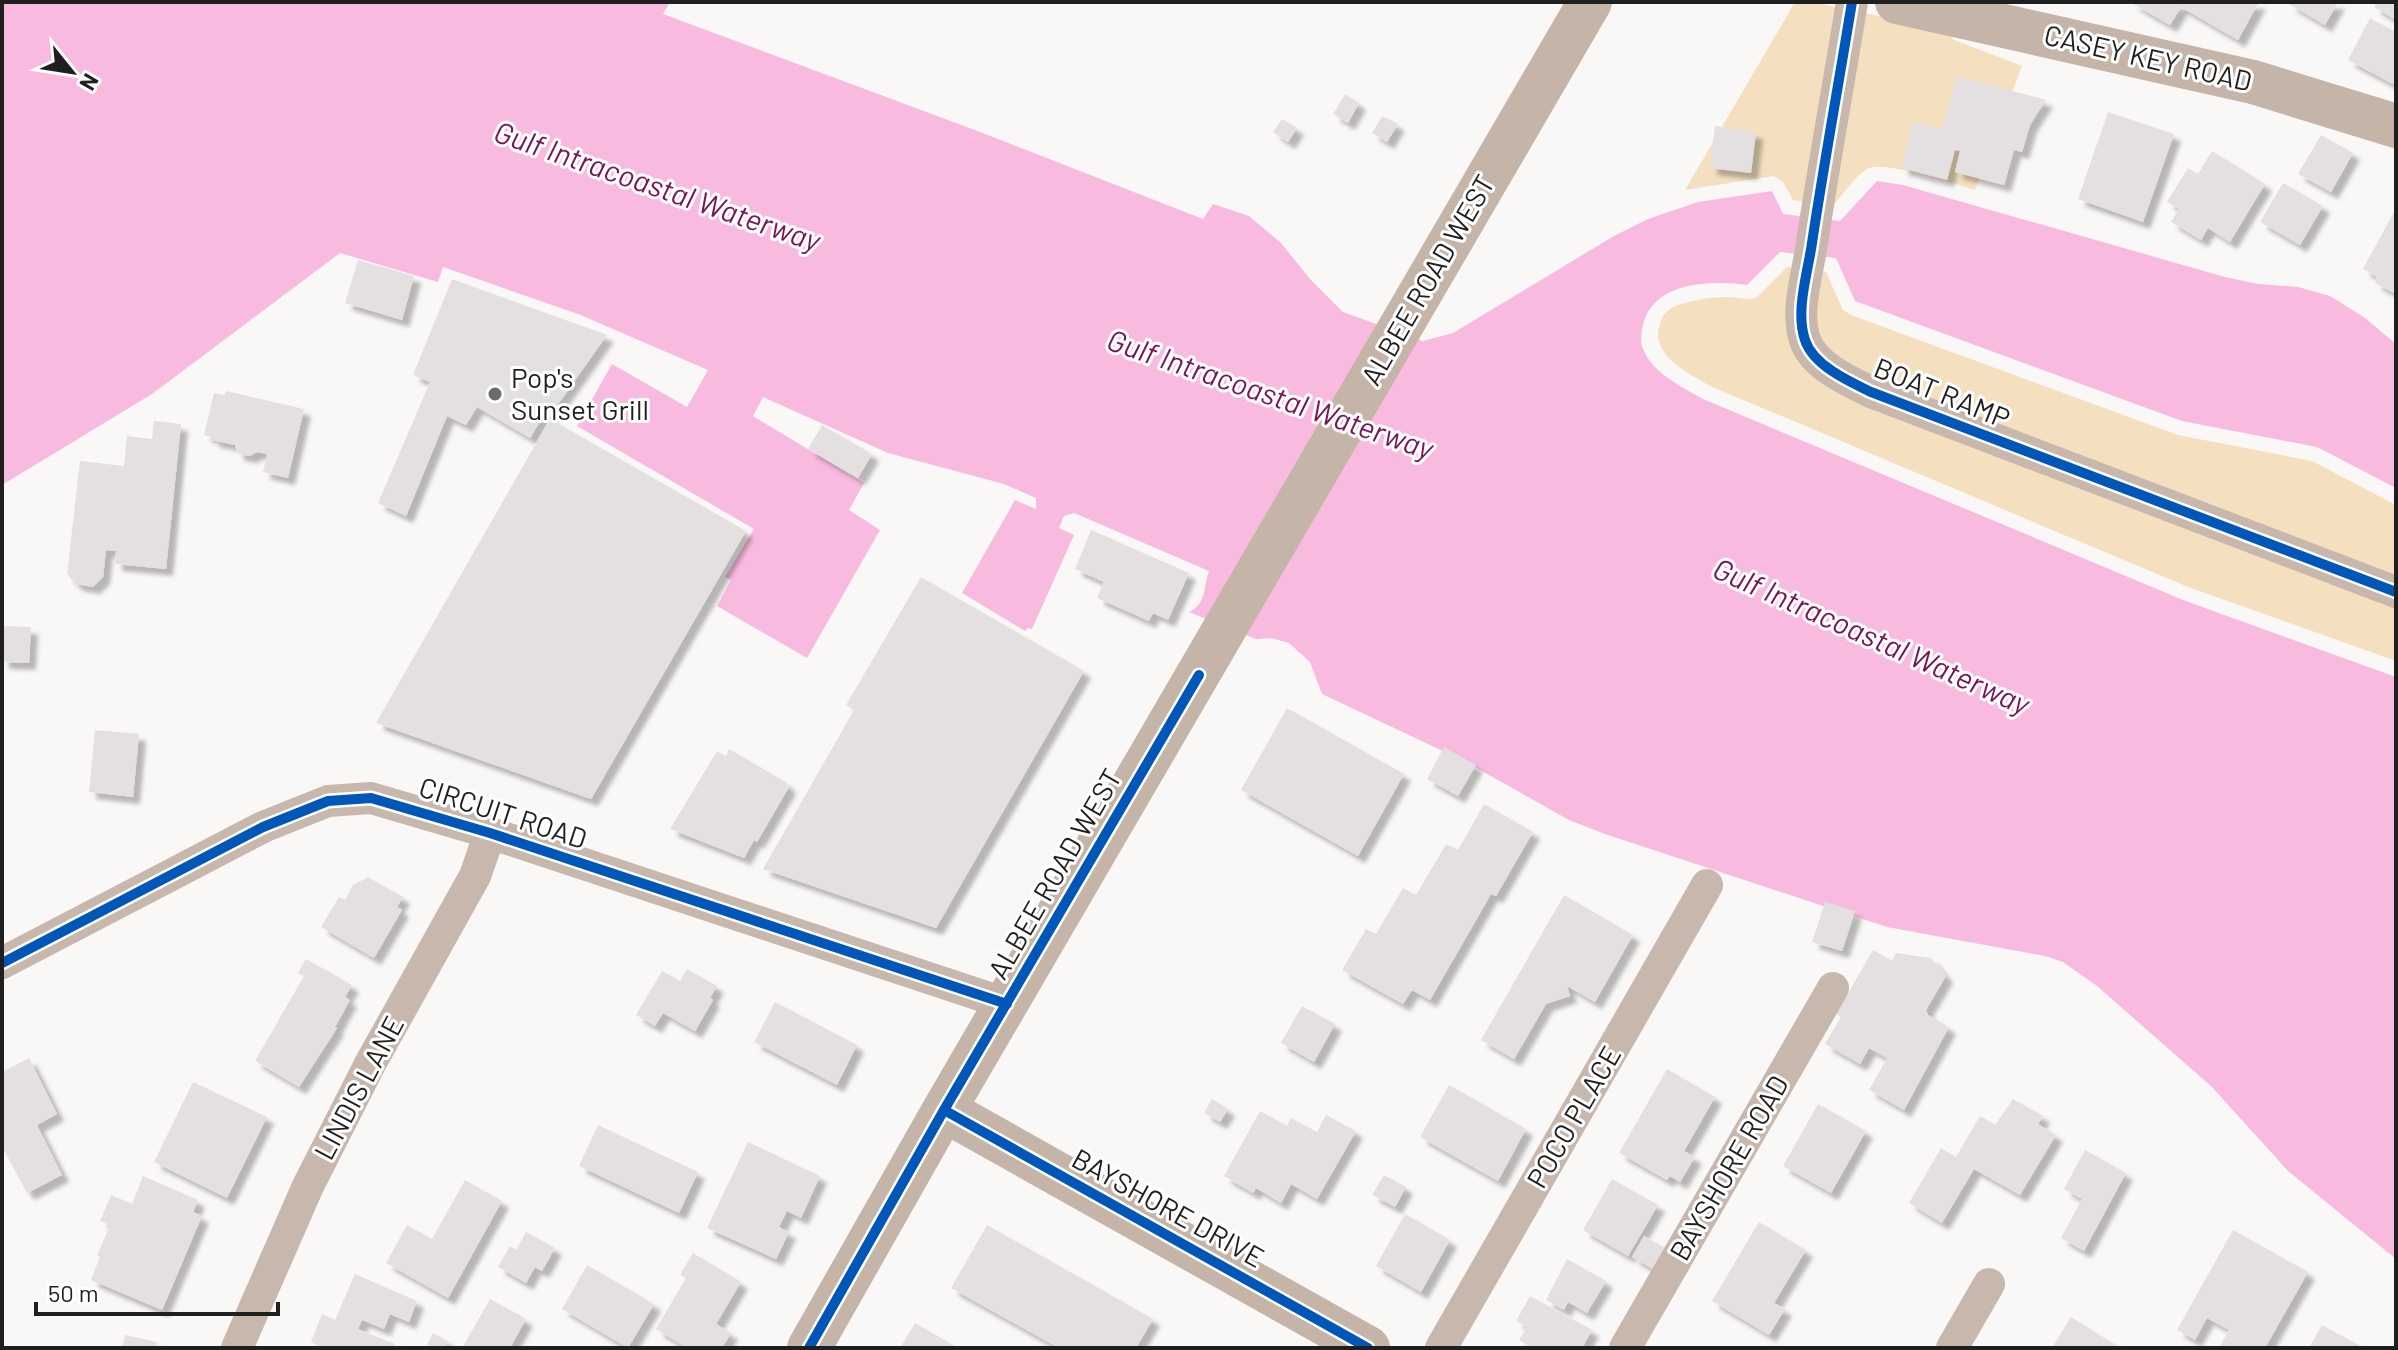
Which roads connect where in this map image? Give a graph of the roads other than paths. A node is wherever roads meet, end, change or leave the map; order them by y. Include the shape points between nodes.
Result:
1 (1590, 2) edge
2 (1852, 2) edge
3 (1897, 2) edge
4 (2396, 126) edge
5 (2396, 592) edge
6 (490, 833) junction
7 (1707, 885) dead end
8 (2, 963) edge
9 (1833, 988) dead end
10 (1007, 1004) junction
11 (944, 1110) junction
12 (1989, 1284) dead end
13 (237, 1348) edge
14 (809, 1348) edge
15 (1368, 1348) edge
16 (1441, 1348) edge
17 (1625, 1348) edge
18 (1952, 1348) edge

1 - 10 street, ALBEE ROAD WEST
2 - 5 street, BOAT RAMP via 1801,319 1805,342 1817,358 1871,392
3 - 4 street, CASEY KEY ROAD via 2253,82
6 - 8 street, CIRCUIT ROAD via 385,801 328,801 263,827
6 - 10 street, CIRCUIT ROAD
6 - 13 street, LINDIS LANE via 475,876 308,1186
7 - 16 street, POCO PLACE
9 - 17 street, BAYSHORE ROAD
10 - 11 street, ALBEE ROAD WEST
11 - 14 street, ALBEE ROAD WEST
11 - 15 street, BAYSHORE DRIVE
12 - 18 street

